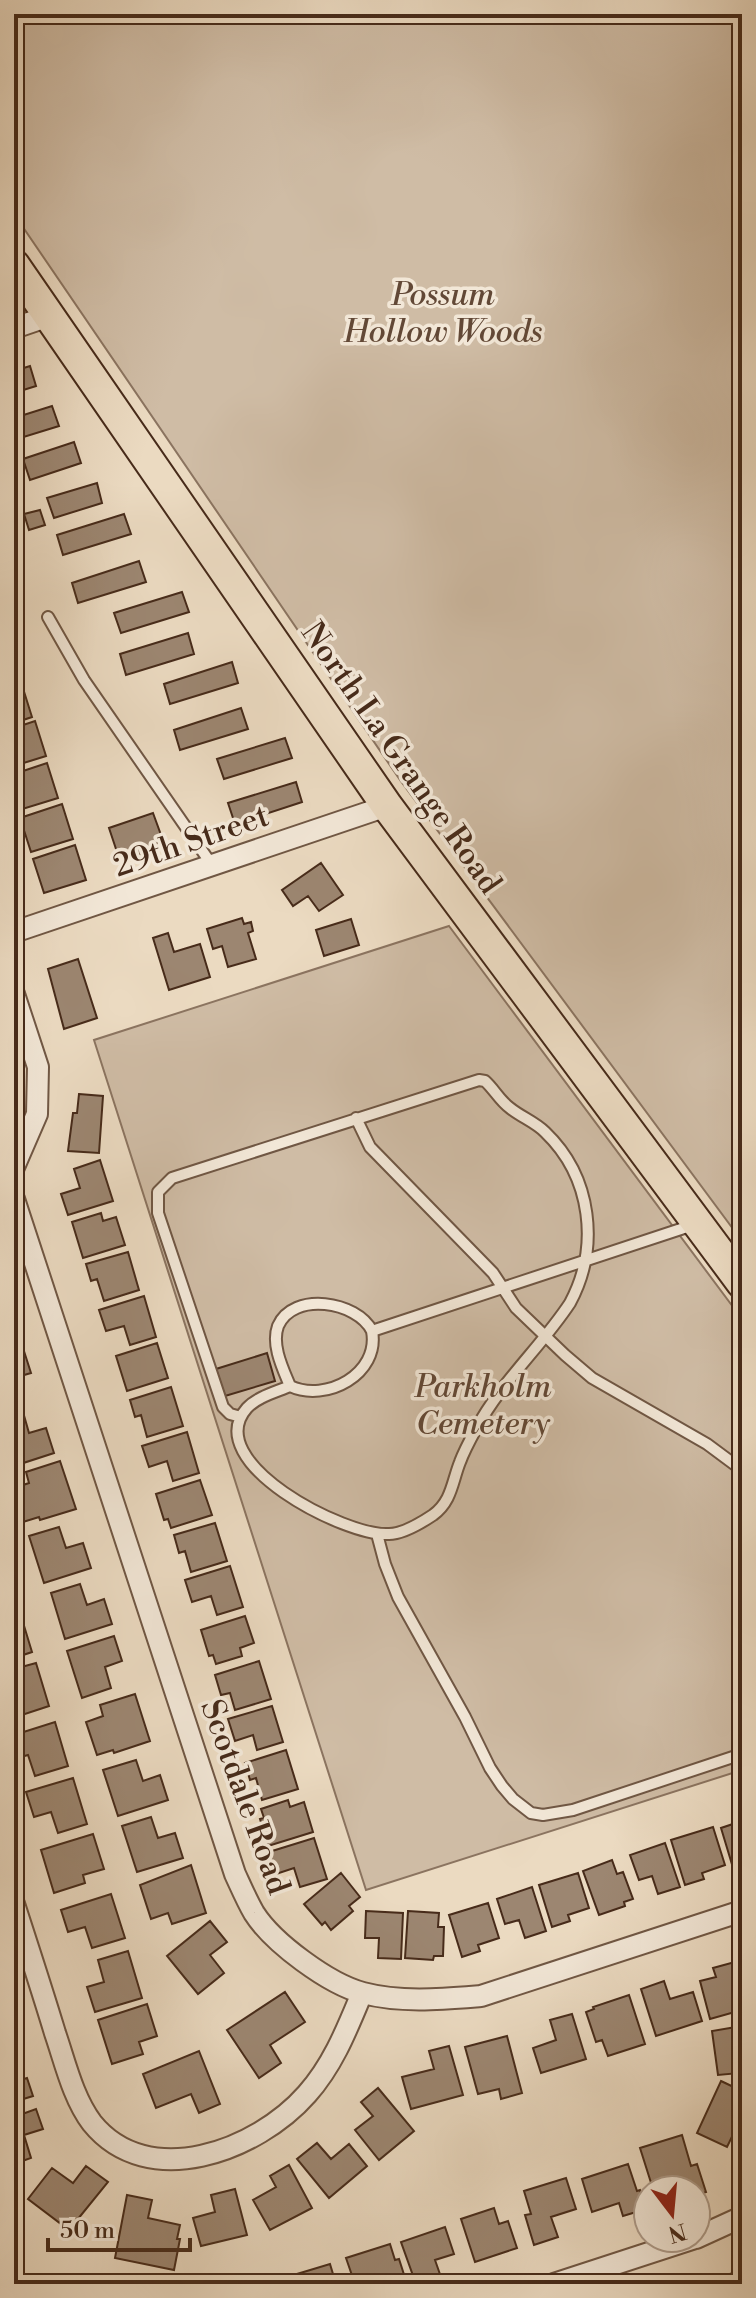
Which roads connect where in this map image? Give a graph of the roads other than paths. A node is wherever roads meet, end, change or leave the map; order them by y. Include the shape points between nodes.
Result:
1 (14, 265) edge
2 (49, 316) junction
3 (14, 328) edge
4 (48, 617) dead end
5 (387, 806) junction
6 (212, 865) junction
7 (14, 932) edge
8 (14, 994) edge
9 (356, 1118) junction
10 (14, 1167) edge
11 (14, 1199) edge
12 (698, 1223) junction
13 (586, 1260) junction
14 (742, 1283) edge
15 (502, 1288) junction
16 (372, 1331) junction
17 (545, 1335) junction
18 (290, 1386) junction
19 (241, 1417) junction
20 (742, 1470) edge
21 (377, 1534) junction
22 (742, 1754) edge
23 (14, 1904) edge
24 (742, 1911) edge
25 (362, 1993) junction
26 (742, 2217) edge
27 (712, 2230) edge
28 (646, 2254) edge
29 (554, 2284) edge

1 - 2 main road, North La Grange Road
2 - 3 street
2 - 5 main road, North La Grange Road
4 - 6 lane via 84,680
5 - 6 street, 29th Street
5 - 12 main road, North La Grange Road
6 - 7 street, 29th Street
8 - 10 street via 38,1067 37,1114
9 - 13 lane via 485,1081 508,1107 546,1133 572,1168 587,1211
9 - 15 lane via 370,1147
9 - 19 lane via 172,1178 158,1192 158,1213 223,1407
11 - 25 street, Scotdale Road via 235,1874 256,1916 291,1951
12 - 13 lane
12 - 14 main road, North La Grange Road
13 - 15 lane
13 - 17 lane via 570,1303
15 - 16 lane
15 - 17 lane
16 - 18 lane via 368,1362 351,1379 324,1390 301,1392
16 - 18 lane via 360,1316 338,1305 293,1311 277,1328 277,1351
17 - 20 lane via 592,1378
17 - 21 lane via 488,1408 443,1506 397,1534
18 - 19 lane via 257,1400
19 - 21 lane via 239,1441 256,1470 325,1517
21 - 22 lane via 398,1597 490,1768 531,1813 573,1810
23 - 25 street via 82,2105 106,2138 148,2158 216,2152 283,2116 307,2094 340,2047
24 - 25 street, Scotdale Road via 481,1996 438,2000
26 - 27 street
28 - 29 street

